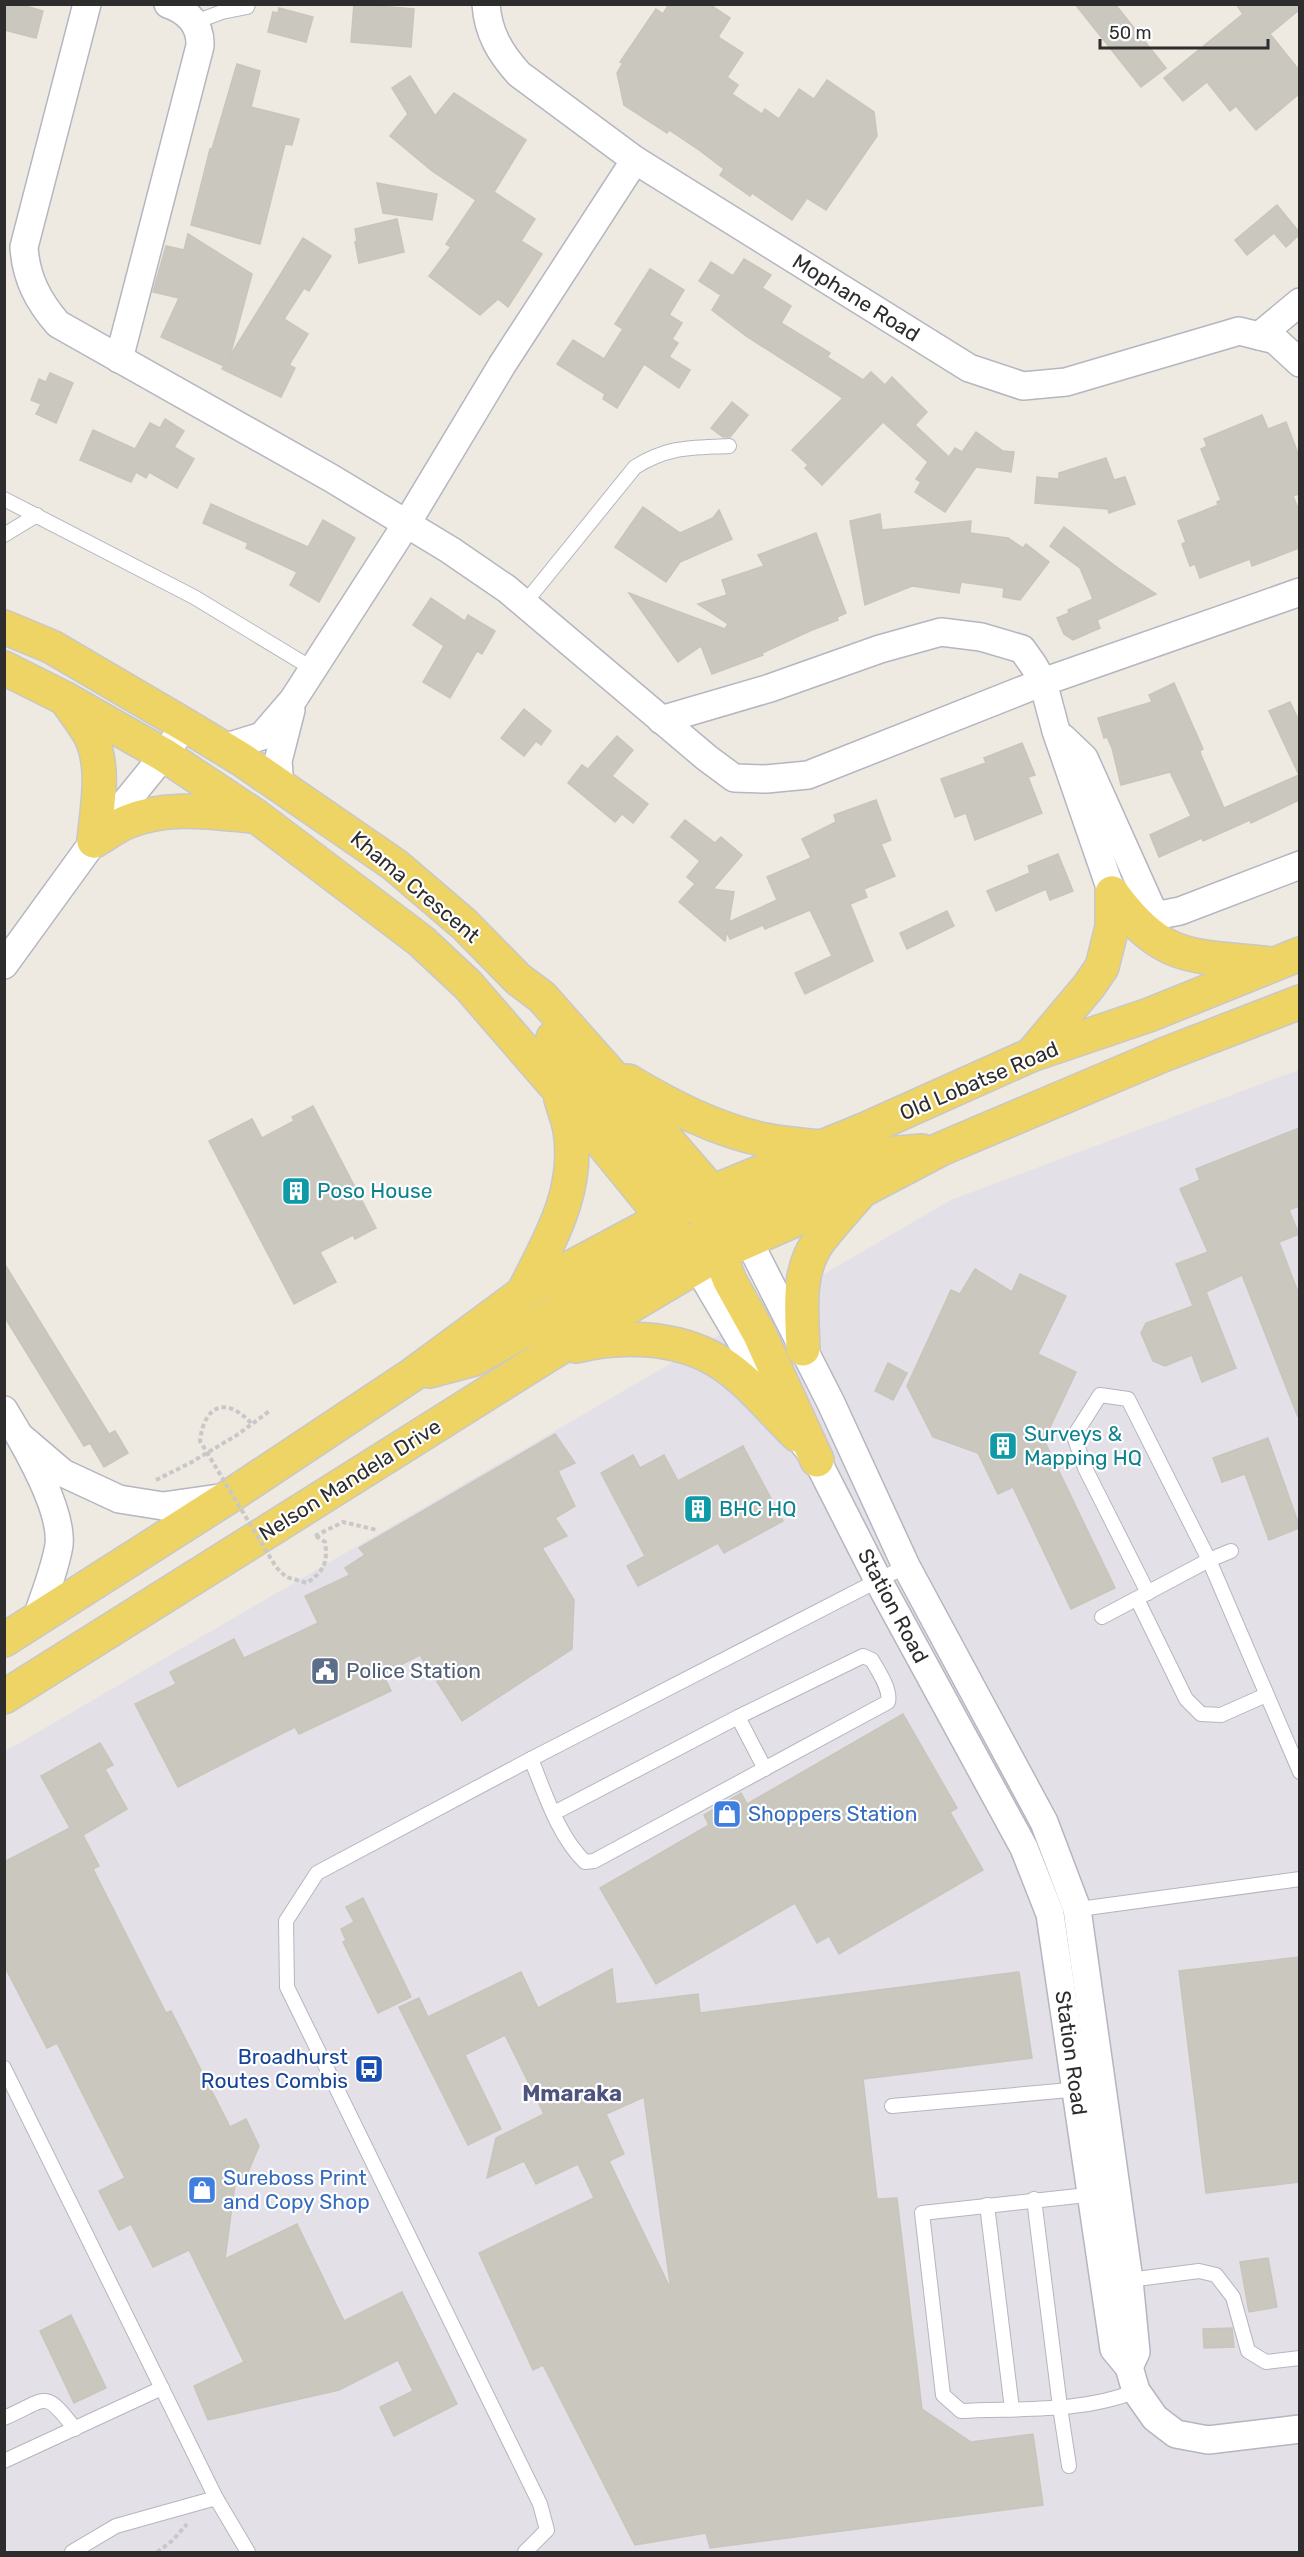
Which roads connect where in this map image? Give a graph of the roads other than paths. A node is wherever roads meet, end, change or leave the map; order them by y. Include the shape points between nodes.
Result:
1 (87, 4) edge
2 (168, 4) edge
3 (248, 4) edge
4 (486, 4) edge
5 (195, 22) junction
6 (635, 160) junction
7 (1299, 302) edge
8 (1259, 336) junction
9 (119, 359) junction
10 (1299, 363) edge
11 (729, 446) dead end
12 (4, 500) edge
13 (37, 515) junction
14 (407, 523) junction
15 (4, 535) edge
16 (1299, 592) edge
17 (524, 604) junction
18 (4, 627) edge
19 (4, 668) edge
20 (313, 669) junction
21 (1043, 682) junction
22 (64, 698) junction
23 (293, 700) junction
24 (661, 720) junction
25 (185, 725) junction
26 (1056, 731) junction
27 (223, 748) junction
28 (164, 755) junction
29 (280, 786) junction
30 (256, 816) junction
31 (94, 841) junction
32 (1299, 864) edge
33 (1112, 892) junction
34 (1143, 918) junction
35 (1287, 959) edge
36 (4, 965) edge
37 (518, 979) junction
38 (1299, 1002) edge
39 (1031, 1055) junction
40 (605, 1068) junction
41 (558, 1089) junction
42 (824, 1147) junction
43 (941, 1149) junction
44 (863, 1190) junction
45 (699, 1229) junction
46 (748, 1240) junction
47 (523, 1293) junction
48 (803, 1348) junction
49 (552, 1352) junction
50 (412, 1375) junction
51 (4, 1410) edge
52 (22, 1438) junction
53 (807, 1449) junction
54 (230, 1496) junction
55 (1231, 1551) dead end
56 (1209, 1560) junction
57 (906, 1566) junction
58 (879, 1582) junction
59 (1143, 1596) junction
60 (1102, 1617) dead end
61 (36, 1620) junction
62 (4, 1640) edge
63 (1266, 1695) junction
64 (5, 1697) edge
65 (738, 1717) junction
66 (531, 1759) junction
67 (765, 1769) junction
68 (1299, 1772) edge
69 (554, 1813) junction
70 (1299, 1879) edge
71 (1077, 1909) junction
72 (1050, 1914) junction
73 (4, 2068) edge
74 (1089, 2086) junction
75 (892, 2106) dead end
76 (1103, 2193) junction
77 (1034, 2199) junction
78 (987, 2205) junction
79 (1129, 2280) junction
80 (1299, 2358) edge
81 (1133, 2379) junction
82 (162, 2388) junction
83 (1060, 2407) junction
84 (1012, 2409) junction
85 (4, 2418) edge
86 (75, 2428) junction
87 (1299, 2429) edge
88 (4, 2461) edge
89 (1069, 2466) dead end
90 (216, 2498) junction
91 (72, 2553) edge
92 (248, 2553) edge
93 (525, 2553) edge

1 - 9 street via 24,247 25,259 38,298 58,324
2 - 5 street
3 - 5 lane
4 - 6 street, Mophane Road via 488,23 505,60
5 - 9 street via 200,46
6 - 8 street, Mophane Road via 969,368 1023,386 1066,382 1239,331
6 - 14 street via 502,365
7 - 8 street
8 - 10 street, Mophane Road via 1275,340
9 - 14 street
11 - 17 lane via 673,449 635,467
12 - 13 lane
13 - 15 lane
13 - 20 lane via 194,597
14 - 17 street
14 - 20 street
16 - 21 street
17 - 24 street
18 - 25 main road, Khama Crescent via 52,647
19 - 22 main road, Khama Crescent
20 - 23 street
21 - 24 street via 1022,650 981,637 941,632
21 - 24 street via 808,775 734,778
21 - 26 street
22 - 28 main road, Khama Crescent
22 - 31 main road via 91,736 96,755 99,791
23 - 27 street via 262,736
23 - 29 street via 278,760
25 - 27 main road, Khama Crescent
25 - 28 street
26 - 33 street
26 - 34 street via 1084,758
27 - 29 main road, Khama Crescent
28 - 30 main road, Khama Crescent
28 - 31 street
29 - 37 main road, Khama Crescent via 395,865 464,924
30 - 31 main road via 160,811 126,822
30 - 41 main road, Khama Crescent via 421,941 468,985
31 - 36 street
32 - 34 street via 1179,911
33 - 34 main road
33 - 39 main road via 1112,927 1102,967
34 - 35 main road via 1164,946 1185,954
35 - 39 main road, Old Lobatse Road via 1149,1016
37 - 40 main road, Khama Crescent via 542,998
37 - 45 main road via 541,1022
38 - 43 main road
39 - 42 main road, Old Lobatse Road
40 - 42 main road via 663,1103 717,1125 764,1140
40 - 45 main road, Khama Crescent
41 - 45 main road, Khama Crescent
41 - 47 main road via 570,1131 567,1199
42 - 45 main road, Old Lobatse Road
43 - 44 main road
43 - 45 main road via 886,1154
44 - 46 main road
44 - 48 main road via 817,1243 810,1259 801,1292
45 - 46 main road
45 - 47 main road
45 - 49 main road, Nelson Mandela Drive
45 - 50 main road via 474,1359
45 - 53 main road via 759,1333
46 - 48 street, Station Road
47 - 50 main road
48 - 57 street, Station Road
49 - 53 main road via 622,1339 681,1347 715,1360 744,1381
49 - 64 main road, Nelson Mandela Drive
50 - 54 main road
51 - 52 street
52 - 54 street via 63,1473 118,1498 163,1506
52 - 61 street via 48,1495 59,1531
53 - 58 street, Station Road
54 - 61 main road
55 - 56 lane
56 - 59 lane
56 - 59 lane via 1128,1399 1100,1395 1074,1436
56 - 63 lane
57 - 58 lane
57 - 71 street, Station Road via 1044,1822
58 - 66 lane
58 - 72 street, Station Road via 1024,1848
59 - 60 lane
59 - 63 lane via 1186,1699 1201,1714 1221,1715
61 - 62 main road
63 - 68 lane
65 - 67 lane
65 - 67 lane via 863,1656 872,1660 887,1689 888,1702
65 - 69 lane
66 - 69 lane
66 - 93 lane via 317,1872 286,1921 287,1987 540,2504 547,2530
67 - 69 lane via 594,1861 585,1862 576,1853
70 - 71 lane
71 - 72 lane
71 - 74 street, Station Road
72 - 74 street, Station Road
73 - 82 lane
74 - 75 lane
74 - 76 street, Station Road
76 - 77 lane
76 - 79 street, Station Road
76 - 81 street, Station Road via 1114,2349
77 - 78 lane
77 - 83 lane
78 - 84 lane
78 - 84 lane via 922,2213 943,2395 961,2411
79 - 80 lane via 1199,2271 1216,2275 1233,2297 1248,2351 1266,2362
79 - 81 street, Station Road via 1136,2352
81 - 83 lane via 1114,2400
81 - 87 street via 1155,2418 1176,2434 1208,2440
82 - 86 lane
82 - 90 lane
83 - 84 lane
83 - 89 lane
85 - 86 lane via 44,2400 56,2403
86 - 88 lane
90 - 91 lane via 116,2526
90 - 92 lane

